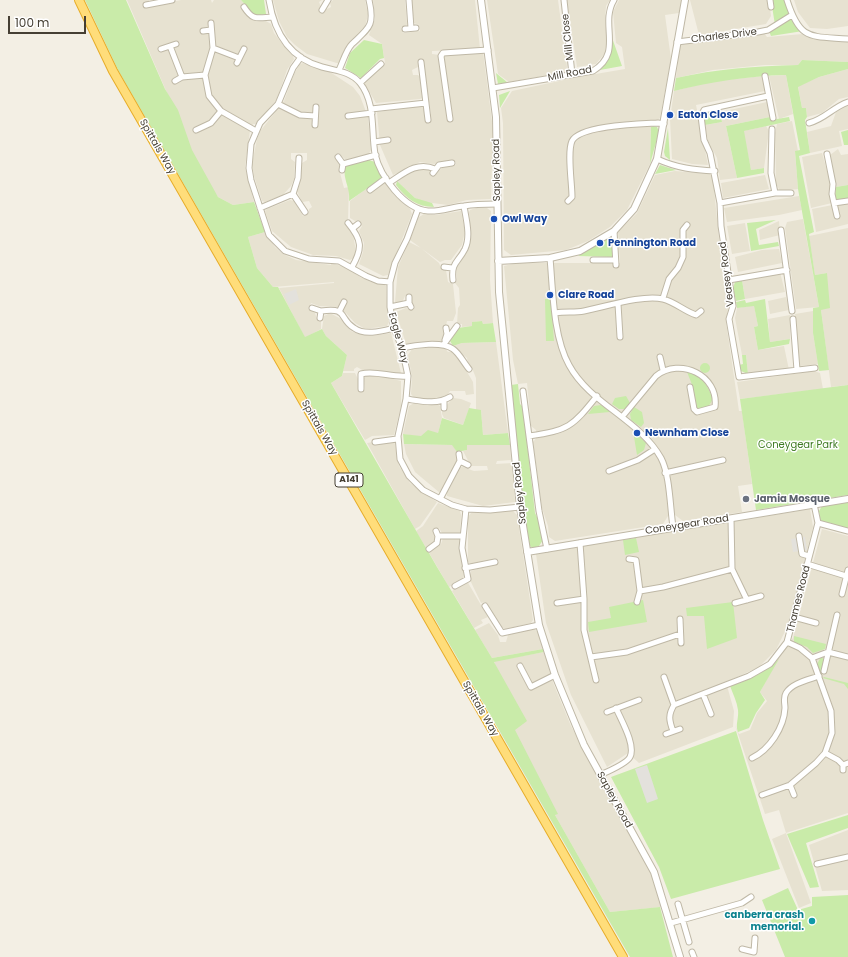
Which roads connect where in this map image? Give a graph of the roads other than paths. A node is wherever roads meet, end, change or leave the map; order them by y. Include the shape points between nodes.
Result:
1 (78, 0) edge
2 (172, 0) edge
3 (269, 0) edge
4 (328, 0) edge
5 (369, 0) edge
6 (409, 0) edge
7 (482, 0) edge
8 (564, 0) edge
9 (614, 0) edge
10 (686, 0) edge
11 (770, 0) edge
12 (787, 0) edge
13 (146, 5) dead end
14 (244, 7) dead end
15 (771, 7) dead end
16 (322, 10) dead end
17 (792, 15) junction
18 (272, 17) junction
19 (211, 23) dead end
20 (405, 29) dead end
21 (211, 30) junction
22 (203, 31) dead end
23 (848, 38) edge
24 (677, 42) junction
25 (176, 44) dead end
26 (170, 46) junction
27 (213, 48) junction
28 (161, 49) dead end
29 (244, 49) dead end
30 (488, 50) junction
31 (301, 57) junction
32 (421, 62) dead end
33 (381, 64) dead end
34 (339, 70) junction
35 (572, 74) junction
36 (205, 75) junction
37 (765, 76) dead end
38 (182, 77) junction
39 (175, 81) dead end
40 (360, 83) junction
41 (493, 88) junction
42 (768, 96) junction
43 (848, 102) edge
44 (426, 103) junction
45 (278, 104) junction
46 (316, 107) dead end
47 (221, 111) junction
48 (371, 111) junction
49 (315, 116) junction
50 (348, 116) dead end
51 (773, 118) dead end
52 (450, 119) dead end
53 (428, 120) dead end
54 (809, 123) dead end
55 (664, 124) junction
56 (315, 125) dead end
57 (772, 129) dead end
58 (196, 130) dead end
59 (256, 131) junction
60 (388, 140) dead end
61 (374, 142) junction
62 (827, 154) dead end
63 (376, 155) junction
64 (299, 157) dead end
65 (338, 157) dead end
66 (657, 159) junction
67 (452, 163) dead end
68 (343, 164) junction
69 (342, 170) dead end
70 (714, 171) junction
71 (388, 181) junction
72 (370, 190) dead end
73 (775, 193) junction
74 (791, 193) dead end
75 (293, 194) junction
76 (848, 200) edge
77 (568, 201) dead end
78 (720, 203) junction
79 (834, 203) junction
80 (498, 204) junction
81 (464, 206) junction
82 (260, 208) junction
83 (305, 209) dead end
84 (418, 209) junction
85 (837, 216) dead end
86 (348, 223) dead end
87 (358, 224) dead end
88 (687, 225) dead end
89 (353, 228) junction
90 (781, 230) dead end
91 (614, 231) junction
92 (550, 258) junction
93 (593, 260) dead end
94 (498, 261) junction
95 (352, 267) junction
96 (444, 267) dead end
97 (452, 268) junction
98 (787, 270) junction
99 (453, 280) dead end
100 (729, 280) junction
101 (390, 282) junction
102 (409, 296) dead end
103 (662, 298) junction
104 (344, 302) dead end
105 (618, 304) junction
106 (390, 307) junction
107 (312, 308) dead end
108 (320, 311) junction
109 (702, 311) dead end
110 (792, 311) dead end
111 (339, 312) junction
112 (556, 313) junction
113 (320, 318) dead end
114 (793, 319) dead end
115 (457, 326) dead end
116 (394, 328) junction
117 (446, 328) dead end
118 (620, 337) dead end
119 (444, 344) junction
120 (402, 348) junction
121 (660, 358) dead end
122 (815, 368) dead end
123 (469, 369) dead end
124 (663, 370) junction
125 (797, 370) junction
126 (408, 376) junction
127 (690, 387) dead end
128 (361, 389) dead end
129 (524, 391) dead end
130 (597, 396) junction
131 (450, 397) dead end
132 (406, 399) junction
133 (444, 401) junction
134 (444, 408) dead end
135 (622, 417) junction
136 (529, 436) junction
137 (397, 439) junction
138 (377, 442) dead end
139 (655, 449) junction
140 (459, 454) dead end
141 (723, 460) dead end
142 (460, 461) junction
143 (468, 465) dead end
144 (609, 471) dead end
145 (665, 473) junction
146 (440, 499) junction
147 (848, 500) edge
148 (814, 504) junction
149 (520, 507) junction
150 (466, 509) junction
151 (731, 519) junction
152 (818, 523) junction
153 (674, 527) junction
154 (848, 531) edge
155 (462, 536) junction
156 (799, 536) dead end
157 (580, 543) junction
158 (429, 549) dead end
159 (547, 549) junction
160 (527, 552) junction
161 (809, 556) junction
162 (629, 559) dead end
163 (496, 562) dead end
164 (807, 564) junction
165 (465, 568) junction
166 (732, 568) junction
167 (848, 570) edge
168 (846, 576) junction
169 (455, 586) dead end
170 (640, 591) junction
171 (842, 594) dead end
172 (761, 596) dead end
173 (584, 599) junction
174 (747, 600) junction
175 (557, 602) dead end
176 (637, 602) dead end
177 (735, 603) dead end
178 (484, 606) dead end
179 (837, 615) dead end
180 (794, 617) junction
181 (680, 619) dead end
182 (816, 623) dead end
183 (539, 625) junction
184 (680, 634) junction
185 (787, 642) junction
186 (681, 643) dead end
187 (828, 652) junction
188 (591, 657) junction
189 (848, 657) edge
190 (812, 658) junction
191 (520, 666) dead end
192 (824, 671) dead end
193 (555, 675) junction
194 (819, 676) junction
195 (664, 677) dead end
196 (596, 680) dead end
197 (703, 694) junction
198 (639, 700) dead end
199 (674, 705) junction
200 (616, 708) junction
201 (607, 712) dead end
202 (711, 714) dead end
203 (680, 729) dead end
204 (674, 731) junction
205 (666, 734) dead end
206 (825, 753) junction
207 (752, 758) dead end
208 (845, 766) edge
209 (600, 775) junction
210 (790, 785) junction
211 (762, 795) dead end
212 (794, 795) dead end
213 (848, 857) edge
214 (817, 864) dead end
215 (751, 897) dead end
216 (678, 904) dead end
217 (682, 919) junction
218 (671, 923) junction
219 (756, 938) dead end
220 (689, 942) dead end
221 (742, 949) dead end
222 (755, 954) edge
223 (623, 957) edge
224 (680, 957) edge

1 - 223 highway, Spittals Way / A141 via 113,71
2 - 13 street
3 - 18 street
4 - 16 street
5 - 34 street via 370,25 365,34 349,48
6 - 20 street via 414,28
7 - 30 street, Sapley Road
8 - 35 street, Mill Close
9 - 35 street, Mill Road via 609,8 610,49 606,60 593,71
10 - 24 street
11 - 15 street
12 - 17 street
14 - 18 street via 249,15 255,18
17 - 23 street via 797,25 810,36
17 - 24 street, Charles Drive via 768,30
18 - 31 street via 288,47
19 - 21 street
21 - 22 street
21 - 27 street
24 - 55 street
25 - 26 street
26 - 28 street
26 - 38 street
27 - 29 street via 238,60
27 - 36 street
30 - 41 street, Sapley Road
30 - 52 street via 442,53
31 - 34 street via 321,67
31 - 45 street via 293,68
32 - 44 street
33 - 40 street
34 - 40 street
35 - 41 street, Mill Road
36 - 38 street
36 - 47 street via 209,96
37 - 42 street
38 - 39 street
40 - 48 street
41 - 80 street, Sapley Road
42 - 51 street
42 - 70 street, Veasey Road via 704,110 701,116 704,140
43 - 54 street via 837,106 825,117
44 - 48 street
44 - 53 street
45 - 49 street via 300,118
45 - 59 street
46 - 49 street
47 - 58 street via 211,123
47 - 59 street
48 - 50 street
48 - 61 street
49 - 56 street
55 - 66 street
55 - 77 street via 602,128 572,140 572,197
57 - 73 street via 771,173
59 - 82 street via 251,144 249,168
60 - 61 street
61 - 63 street
62 - 79 street
63 - 68 street
63 - 71 street
64 - 75 street via 298,178
65 - 68 street
66 - 70 street via 687,169
66 - 91 street via 634,209
67 - 71 street via 439,166 434,171 428,166 415,166
68 - 69 street
70 - 78 street, Veasey Road
71 - 72 street
71 - 84 street via 406,202
73 - 74 street
73 - 78 street
75 - 82 street
75 - 83 street
76 - 79 street
78 - 100 street, Veasey Road
79 - 85 street
80 - 81 street
80 - 94 street, Sapley Road
81 - 84 street via 438,211
81 - 97 street via 468,233 465,249
82 - 95 street via 270,235 285,251 309,259 340,261
84 - 101 street, Eagle Way via 395,263
86 - 89 street
87 - 89 street
88 - 103 street via 683,230 682,257 678,268 669,279
89 - 95 street via 360,245
90 - 98 street
91 - 92 street via 580,251
91 - 93 street via 615,262
92 - 94 street
92 - 112 street
94 - 149 street, Sapley Road
95 - 101 street via 378,281
96 - 97 street
97 - 99 street
98 - 100 street
98 - 110 street
100 - 125 street, Veasey Road via 733,306 729,319 738,377
101 - 106 street, Eagle Way
102 - 106 street, Eagle Way via 410,305
103 - 105 street via 642,298
103 - 109 street via 696,315
104 - 111 street
105 - 112 street
105 - 118 street
106 - 116 street, Eagle Way
107 - 108 street
108 - 111 street
108 - 113 street
111 - 116 street via 354,329 376,332
112 - 130 street via 559,343 569,366 583,384
114 - 125 street
115 - 119 street
116 - 120 street, Eagle Way
117 - 119 street
119 - 120 street
119 - 123 street via 454,349
120 - 126 street, Eagle Way
121 - 124 street
122 - 125 street
124 - 127 street via 684,369 704,376 716,401 715,407 697,412 694,409
124 - 135 street
126 - 128 street via 368,372 361,374
126 - 132 street, Eagle Way
129 - 136 street, Sapley Road
130 - 135 street
130 - 136 street via 577,420 559,431
131 - 133 street
132 - 133 street
132 - 137 street, Eagle Way
133 - 134 street
135 - 139 street via 639,430
136 - 159 street, Sapley Road
137 - 138 street
137 - 146 street, Eagle Way via 400,458 409,476 423,490
139 - 144 street via 638,460
139 - 145 street
140 - 142 street
141 - 145 street
142 - 143 street
142 - 146 street
145 - 153 street
146 - 150 street, Eagle Way
147 - 148 street, Coneygear Road
148 - 151 street, Coneygear Road
148 - 152 street, Thames Road
149 - 150 street, Eagle Way
149 - 160 street, Sapley Road
150 - 155 street
151 - 153 street, Coneygear Road
151 - 166 street
152 - 154 street
152 - 161 street, Thames Road
153 - 157 street, Coneygear Road
155 - 158 street via 437,534 437,543
155 - 165 street
156 - 161 street via 802,554
157 - 159 street, Coneygear Road
157 - 173 street
159 - 160 street, Coneygear Road
160 - 183 street, Sapley Road
161 - 164 street, Thames Road
162 - 170 street via 636,560
163 - 165 street
164 - 168 street
164 - 180 street, Thames Road
165 - 169 street via 468,579
166 - 170 street
166 - 174 street
167 - 168 street
168 - 171 street
170 - 176 street
172 - 174 street
173 - 175 street
173 - 188 street via 584,630
174 - 177 street
178 - 183 street via 502,636
179 - 187 street
180 - 182 street
180 - 185 street, Thames Road
181 - 184 street
183 - 193 street, Sapley Road
184 - 186 street
184 - 188 street via 627,652
185 - 190 street
185 - 197 street, Thames Road via 770,664 749,676
187 - 189 street
187 - 190 street
187 - 192 street
188 - 196 street
190 - 194 street
191 - 193 street via 531,687
193 - 209 street, Sapley Road via 584,745
194 - 206 street via 831,711 832,733
194 - 207 street via 794,685 787,692 784,697 783,719 778,732 762,753
195 - 199 street
197 - 199 street, Thames Road
197 - 202 street
198 - 200 street
199 - 204 street via 669,721
200 - 201 street
200 - 209 street via 632,745 630,757
203 - 204 street
204 - 205 street
206 - 208 street
206 - 210 street
209 - 218 street, Sapley Road via 654,872
210 - 211 street
210 - 212 street
213 - 214 street
215 - 217 street via 742,903
216 - 217 street
217 - 218 street
217 - 220 street
218 - 224 street, Sapley Road
219 - 222 street
221 - 222 street

